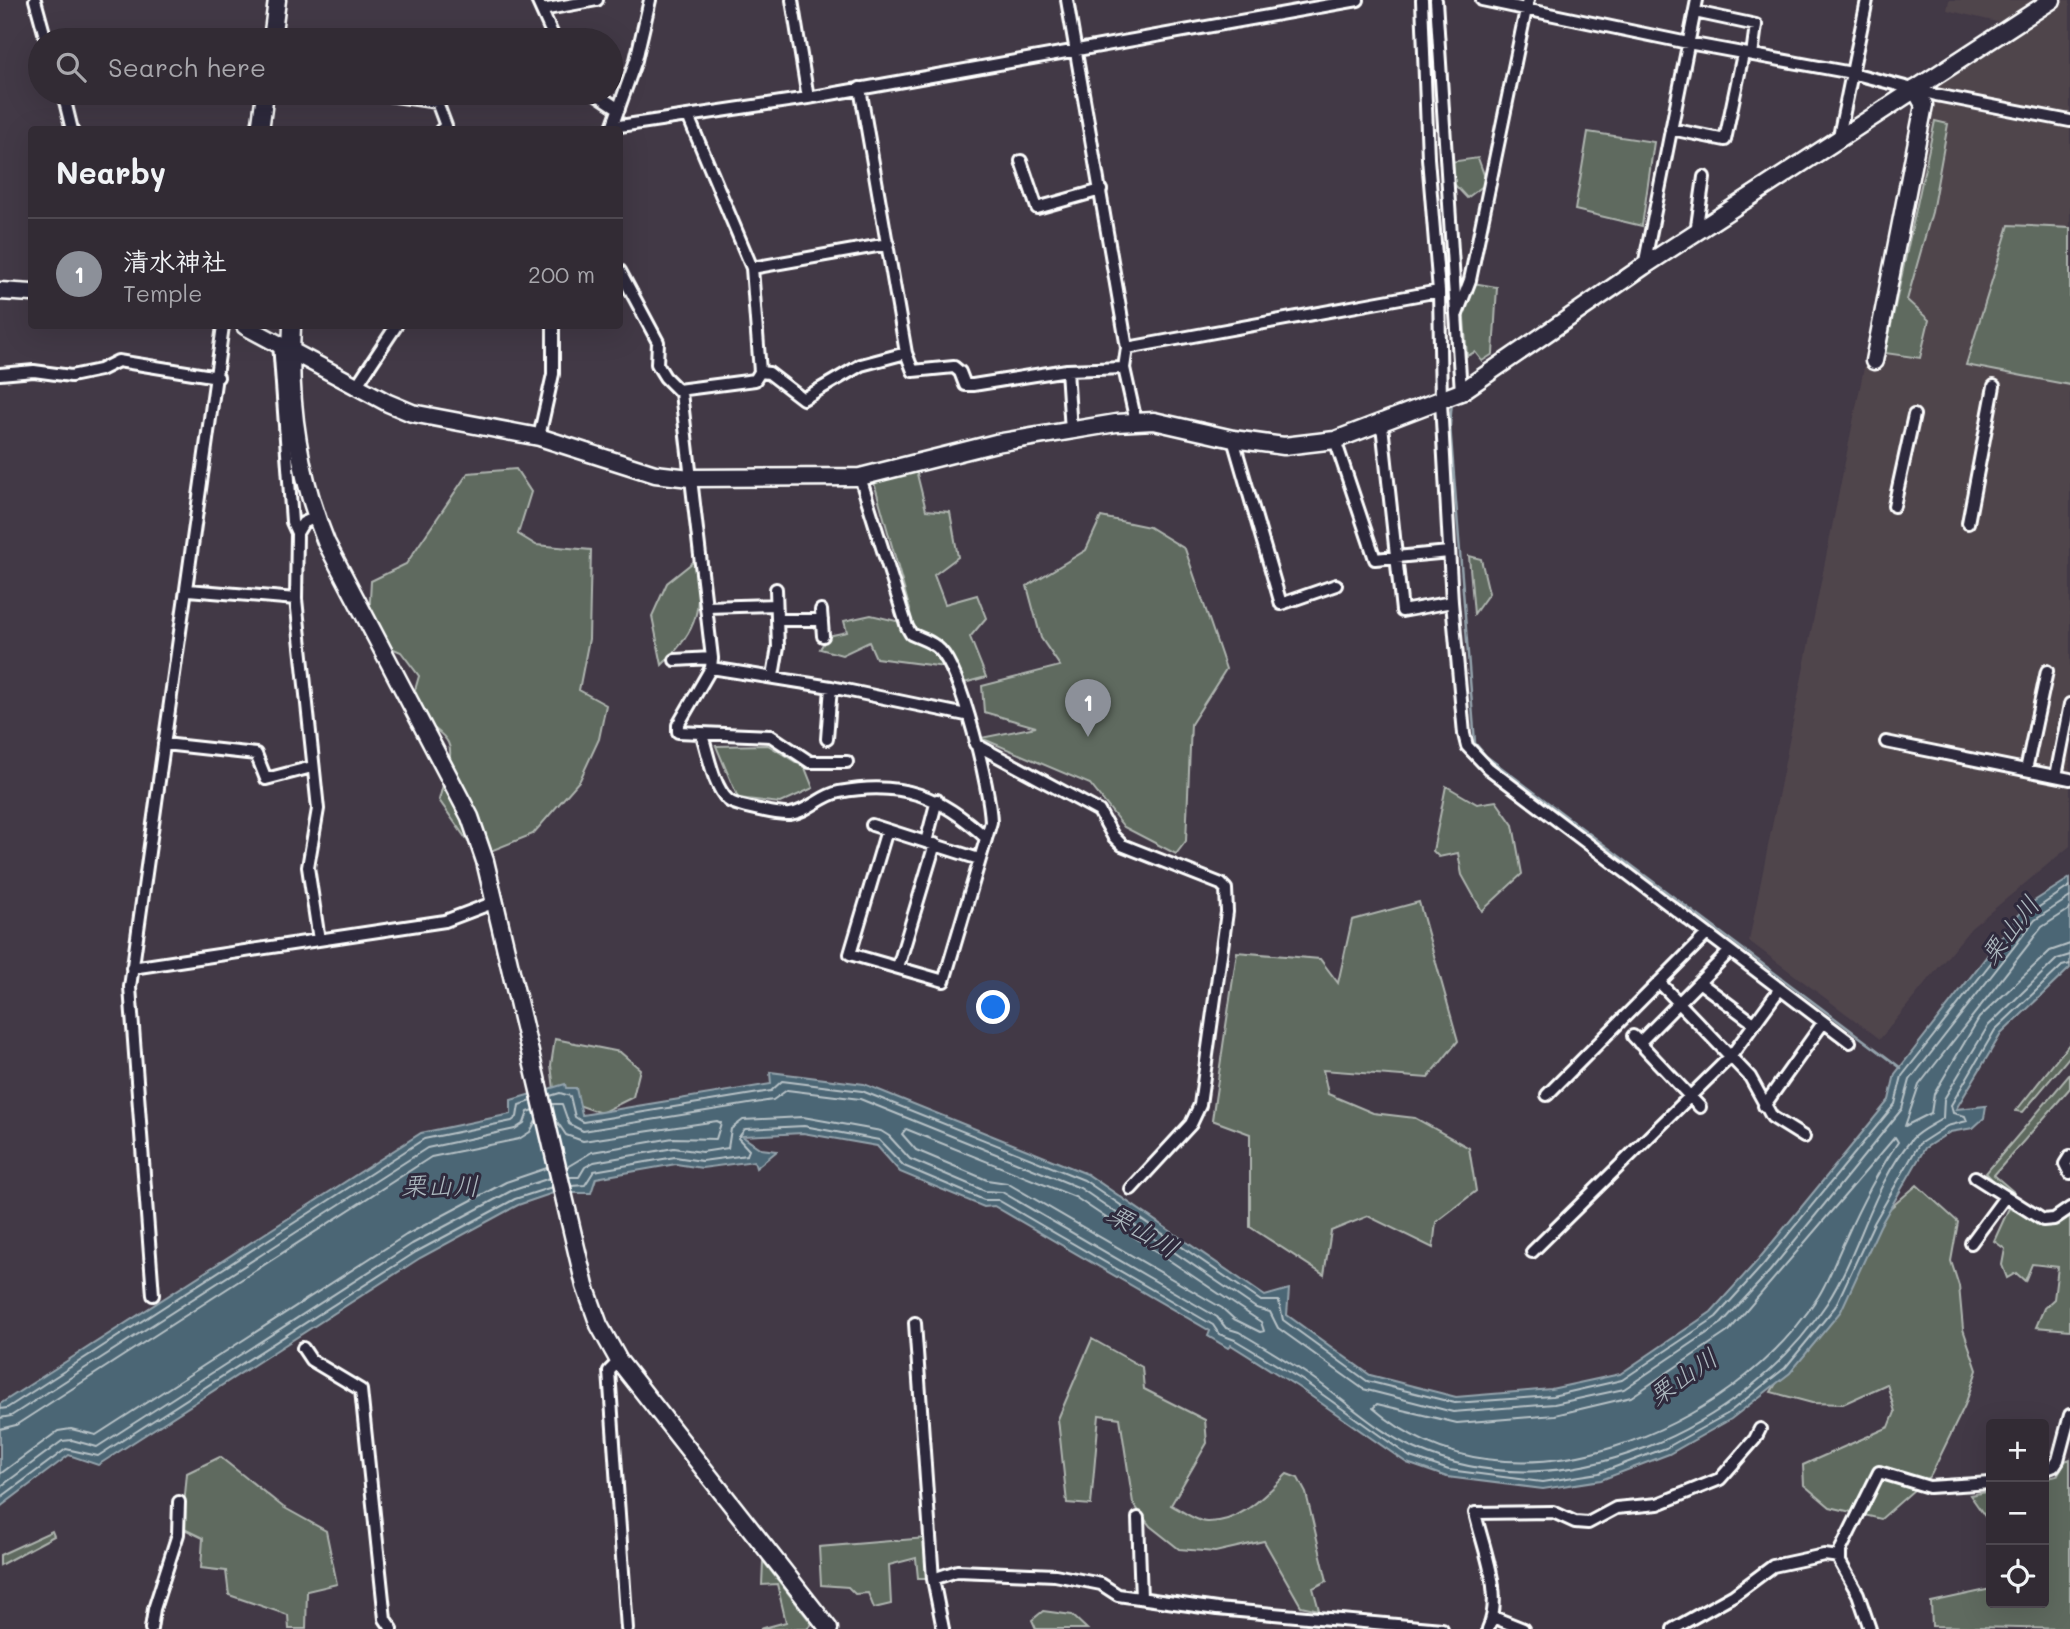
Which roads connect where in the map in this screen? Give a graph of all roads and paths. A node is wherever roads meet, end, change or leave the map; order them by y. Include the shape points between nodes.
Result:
1 (35, 0) edge
2 (277, 0) edge
3 (597, 0) edge
4 (650, 0) edge
5 (792, 0) edge
6 (1067, 0) edge
7 (1357, 0) edge
8 (1422, 0) edge
9 (1436, 0) edge
10 (1482, 0) edge
11 (1697, 0) edge
12 (1867, 0) edge
13 (2052, 0) edge
14 (1527, 4) edge
15 (540, 5) edge
16 (1695, 12) junction
17 (43, 28) edge
18 (274, 28) edge
19 (550, 28) edge
20 (1688, 43) junction
21 (1076, 49) junction
22 (1747, 54) junction
23 (1852, 73) junction
24 (860, 88) junction
25 (1916, 89) junction
26 (623, 97) edge
27 (808, 98) junction
28 (66, 105) edge
29 (263, 105) edge
30 (438, 105) edge
31 (613, 105) edge
32 (620, 105) edge
33 (619, 109) junction
34 (688, 116) junction
35 (2070, 121) edge
36 (71, 126) edge
37 (261, 126) edge
38 (446, 126) edge
39 (613, 126) edge
40 (623, 126) edge
41 (1671, 129) junction
42 (1838, 141) junction
43 (1021, 161) dead end
44 (1704, 177) dead end
45 (1101, 190) junction
46 (1696, 233) junction
47 (888, 244) junction
48 (1644, 266) junction
49 (752, 268) junction
50 (623, 277) edge
51 (0, 290) edge
52 (1439, 291) junction
53 (28, 293) edge
54 (1456, 319) junction
55 (223, 329) edge
56 (251, 329) edge
57 (291, 329) edge
58 (394, 329) edge
59 (552, 329) edge
60 (285, 346) junction
61 (1127, 348) junction
62 (906, 353) junction
63 (1874, 361) dead end
64 (1124, 368) junction
65 (1067, 370) junction
66 (760, 372) junction
67 (0, 374) edge
68 (218, 377) junction
69 (357, 385) junction
70 (1994, 386) dead end
71 (678, 390) junction
72 (1461, 392) junction
73 (1441, 402) junction
74 (1913, 415) dead end
75 (1136, 422) junction
76 (1382, 425) junction
77 (1071, 430) junction
78 (539, 437) junction
79 (1233, 439) junction
80 (1335, 440) junction
81 (860, 477) junction
82 (690, 478) junction
83 (1894, 506) dead end
84 (316, 517) junction
85 (1968, 523) dead end
86 (297, 533) junction
87 (1450, 552) junction
88 (1398, 557) junction
89 (1336, 585) dead end
90 (776, 589) dead end
91 (188, 590) junction
92 (296, 599) junction
93 (1452, 603) junction
94 (776, 605) junction
95 (706, 607) junction
96 (777, 620) junction
97 (822, 636) dead end
98 (675, 660) dead end
99 (711, 663) junction
100 (2048, 671) dead end
101 (773, 676) junction
102 (831, 687) junction
103 (2070, 704) edge
104 (967, 715) junction
105 (702, 735) junction
106 (827, 738) dead end
107 (1886, 742) dead end
108 (164, 744) junction
109 (975, 744) junction
110 (847, 762) dead end
111 (312, 767) junction
112 (2026, 770) junction
113 (2056, 776) junction
114 (2070, 779) edge
115 (937, 800) junction
116 (872, 825) dead end
117 (887, 830) junction
118 (986, 838) junction
119 (930, 843) junction
120 (979, 859) junction
121 (495, 902) junction
122 (1706, 935) junction
123 (319, 940) junction
124 (1729, 952) junction
125 (898, 967) junction
126 (132, 968) junction
127 (1659, 982) junction
128 (1699, 982) junction
129 (1779, 990) junction
130 (1678, 1003) junction
131 (1823, 1023) junction
132 (1755, 1024) junction
133 (1850, 1042) dead end
134 (1731, 1056) junction
135 (1547, 1095) dead end
136 (1692, 1097) junction
137 (1764, 1106) junction
138 (1700, 1107) dead end
139 (1804, 1137) dead end
140 (2070, 1156) edge
141 (2070, 1174) edge
142 (1975, 1177) dead end
143 (1131, 1189) dead end
144 (2004, 1197) junction
145 (2070, 1208) edge
146 (1971, 1243) dead end
147 (1532, 1252) dead end
148 (153, 1295) dead end
149 (915, 1324) dead end
150 (303, 1348) dead end
151 (620, 1361) junction
152 (2070, 1415) edge
153 (1760, 1429) dead end
154 (2065, 1452) edge
155 (2049, 1468) edge
156 (1986, 1483) edge
157 (179, 1502) dead end
158 (1138, 1518) dead end
159 (1840, 1557) junction
160 (933, 1579) junction
161 (1142, 1598) junction
162 (1493, 1617) junction
163 (1349, 1625) edge
164 (152, 1629) edge
165 (392, 1629) edge
166 (627, 1629) edge
167 (829, 1629) edge
168 (943, 1629) edge
169 (1442, 1629) edge
170 (1478, 1629) edge
171 (1488, 1629) edge
172 (1523, 1629) edge
173 (1673, 1629) edge
174 (1870, 1629) edge

1 - 17 street
2 - 18 street
3 - 15 street
4 - 26 street
5 - 27 street
6 - 21 street
7 - 21 street
8 - 52 street
9 - 54 street
10 - 14 street
11 - 16 street
12 - 23 street
13 - 25 street
14 - 20 street
14 - 54 street via 1470,280
15 - 19 street
16 - 20 street
16 - 22 street via 1756,24
20 - 22 street
20 - 41 street
21 - 24 street
21 - 45 street
22 - 23 street
22 - 41 street via 1725,140
23 - 25 street
23 - 42 street
24 - 27 street
24 - 47 street
25 - 35 street
25 - 42 street
25 - 63 street via 1924,105
27 - 34 street
28 - 36 street
29 - 37 street
30 - 38 street
31 - 33 street
32 - 33 street
33 - 39 street
34 - 40 street
34 - 49 street
41 - 48 street
42 - 46 street
43 - 45 street via 1037,208
44 - 46 street
45 - 61 street
46 - 48 street
47 - 49 street
47 - 62 street
48 - 72 street
49 - 66 street
50 - 71 street via 658,342 657,364
51 - 53 street
52 - 61 street
52 - 73 street
54 - 72 street
55 - 68 street
56 - 60 street
57 - 60 street
58 - 69 street
59 - 78 street via 553,374
60 - 69 street
60 - 84 street via 299,453
60 - 86 street via 292,522
61 - 64 street
62 - 65 street via 913,371 954,368 965,385
62 - 66 street via 861,365 803,399 769,373
64 - 65 street
64 - 75 street
65 - 77 street
66 - 71 street via 755,380
67 - 68 street via 34,371 71,376 118,361
68 - 91 street
69 - 78 street via 412,413
70 - 85 street
71 - 82 street
72 - 73 street
73 - 76 street
73 - 87 street
74 - 83 street
75 - 77 street
75 - 79 street via 1154,421
76 - 80 street
76 - 88 street
77 - 81 street via 996,443
78 - 82 street via 655,474
79 - 80 street via 1284,446
79 - 89 street via 1282,604
80 - 88 street via 1375,559
81 - 82 street
81 - 104 street via 907,627 911,635 933,643 949,661
82 - 95 street
84 - 86 street via 303,523
84 - 121 street via 470,817
86 - 92 street
87 - 88 street
87 - 93 street
88 - 93 street via 1402,611
90 - 94 street
91 - 92 street
91 - 108 street
92 - 111 street
93 - 122 street via 1464,734 1476,758
94 - 95 street
94 - 96 street
95 - 99 street
96 - 97 street via 821,615
96 - 101 street
98 - 99 street
99 - 101 street
99 - 105 street via 678,725 678,732
100 - 112 street
101 - 102 street
102 - 104 street
102 - 106 street
103 - 113 street
104 - 109 street
105 - 110 street via 771,736 810,762
105 - 115 street via 720,786 727,799 737,804 790,814 838,792 888,789
107 - 112 street
108 - 111 street via 256,754 266,779
108 - 126 street
109 - 118 street via 990,807
109 - 143 street via 1099,811 1122,845 1221,884 1226,890 1227,912 1200,1105 1191,1124
111 - 123 street via 318,809 308,867
112 - 113 street
113 - 114 street
115 - 118 street via 957,811
115 - 119 street
116 - 117 street
117 - 119 street
117 - 125 street via 850,954
118 - 120 street
119 - 120 street
119 - 125 street
120 - 125 street via 944,981
121 - 123 street via 445,921
121 - 151 street via 585,1286 599,1325
122 - 124 street
122 - 127 street
123 - 126 street
124 - 128 street
124 - 129 street
126 - 148 street via 144,1211
127 - 130 street
127 - 135 street
128 - 130 street
128 - 132 street
129 - 131 street
129 - 132 street
130 - 134 street
130 - 136 street via 1636,1040
131 - 133 street
131 - 137 street
132 - 134 street
134 - 136 street
134 - 137 street via 1750,1077
136 - 138 street
136 - 147 street
137 - 139 street via 1772,1117
140 - 141 street via 2065,1164
142 - 144 street
144 - 145 street via 2043,1220 2054,1219
144 - 146 street
149 - 160 street
150 - 165 street via 312,1360 361,1390 385,1619
151 - 166 street via 609,1371
151 - 167 street
152 - 154 street
153 - 162 street via 1720,1479 1658,1504 1616,1508 1588,1523 1553,1512 1475,1513 1494,1595
154 - 155 street
156 - 159 street via 1929,1488 1879,1472
157 - 164 street via 178,1534
158 - 161 street
159 - 173 street via 1824,1555 1773,1566 1734,1595
159 - 174 street
160 - 161 street via 957,1571 1055,1575
160 - 168 street
161 - 163 street
162 - 171 street
162 - 172 street
163 - 169 street
170 - 171 street

